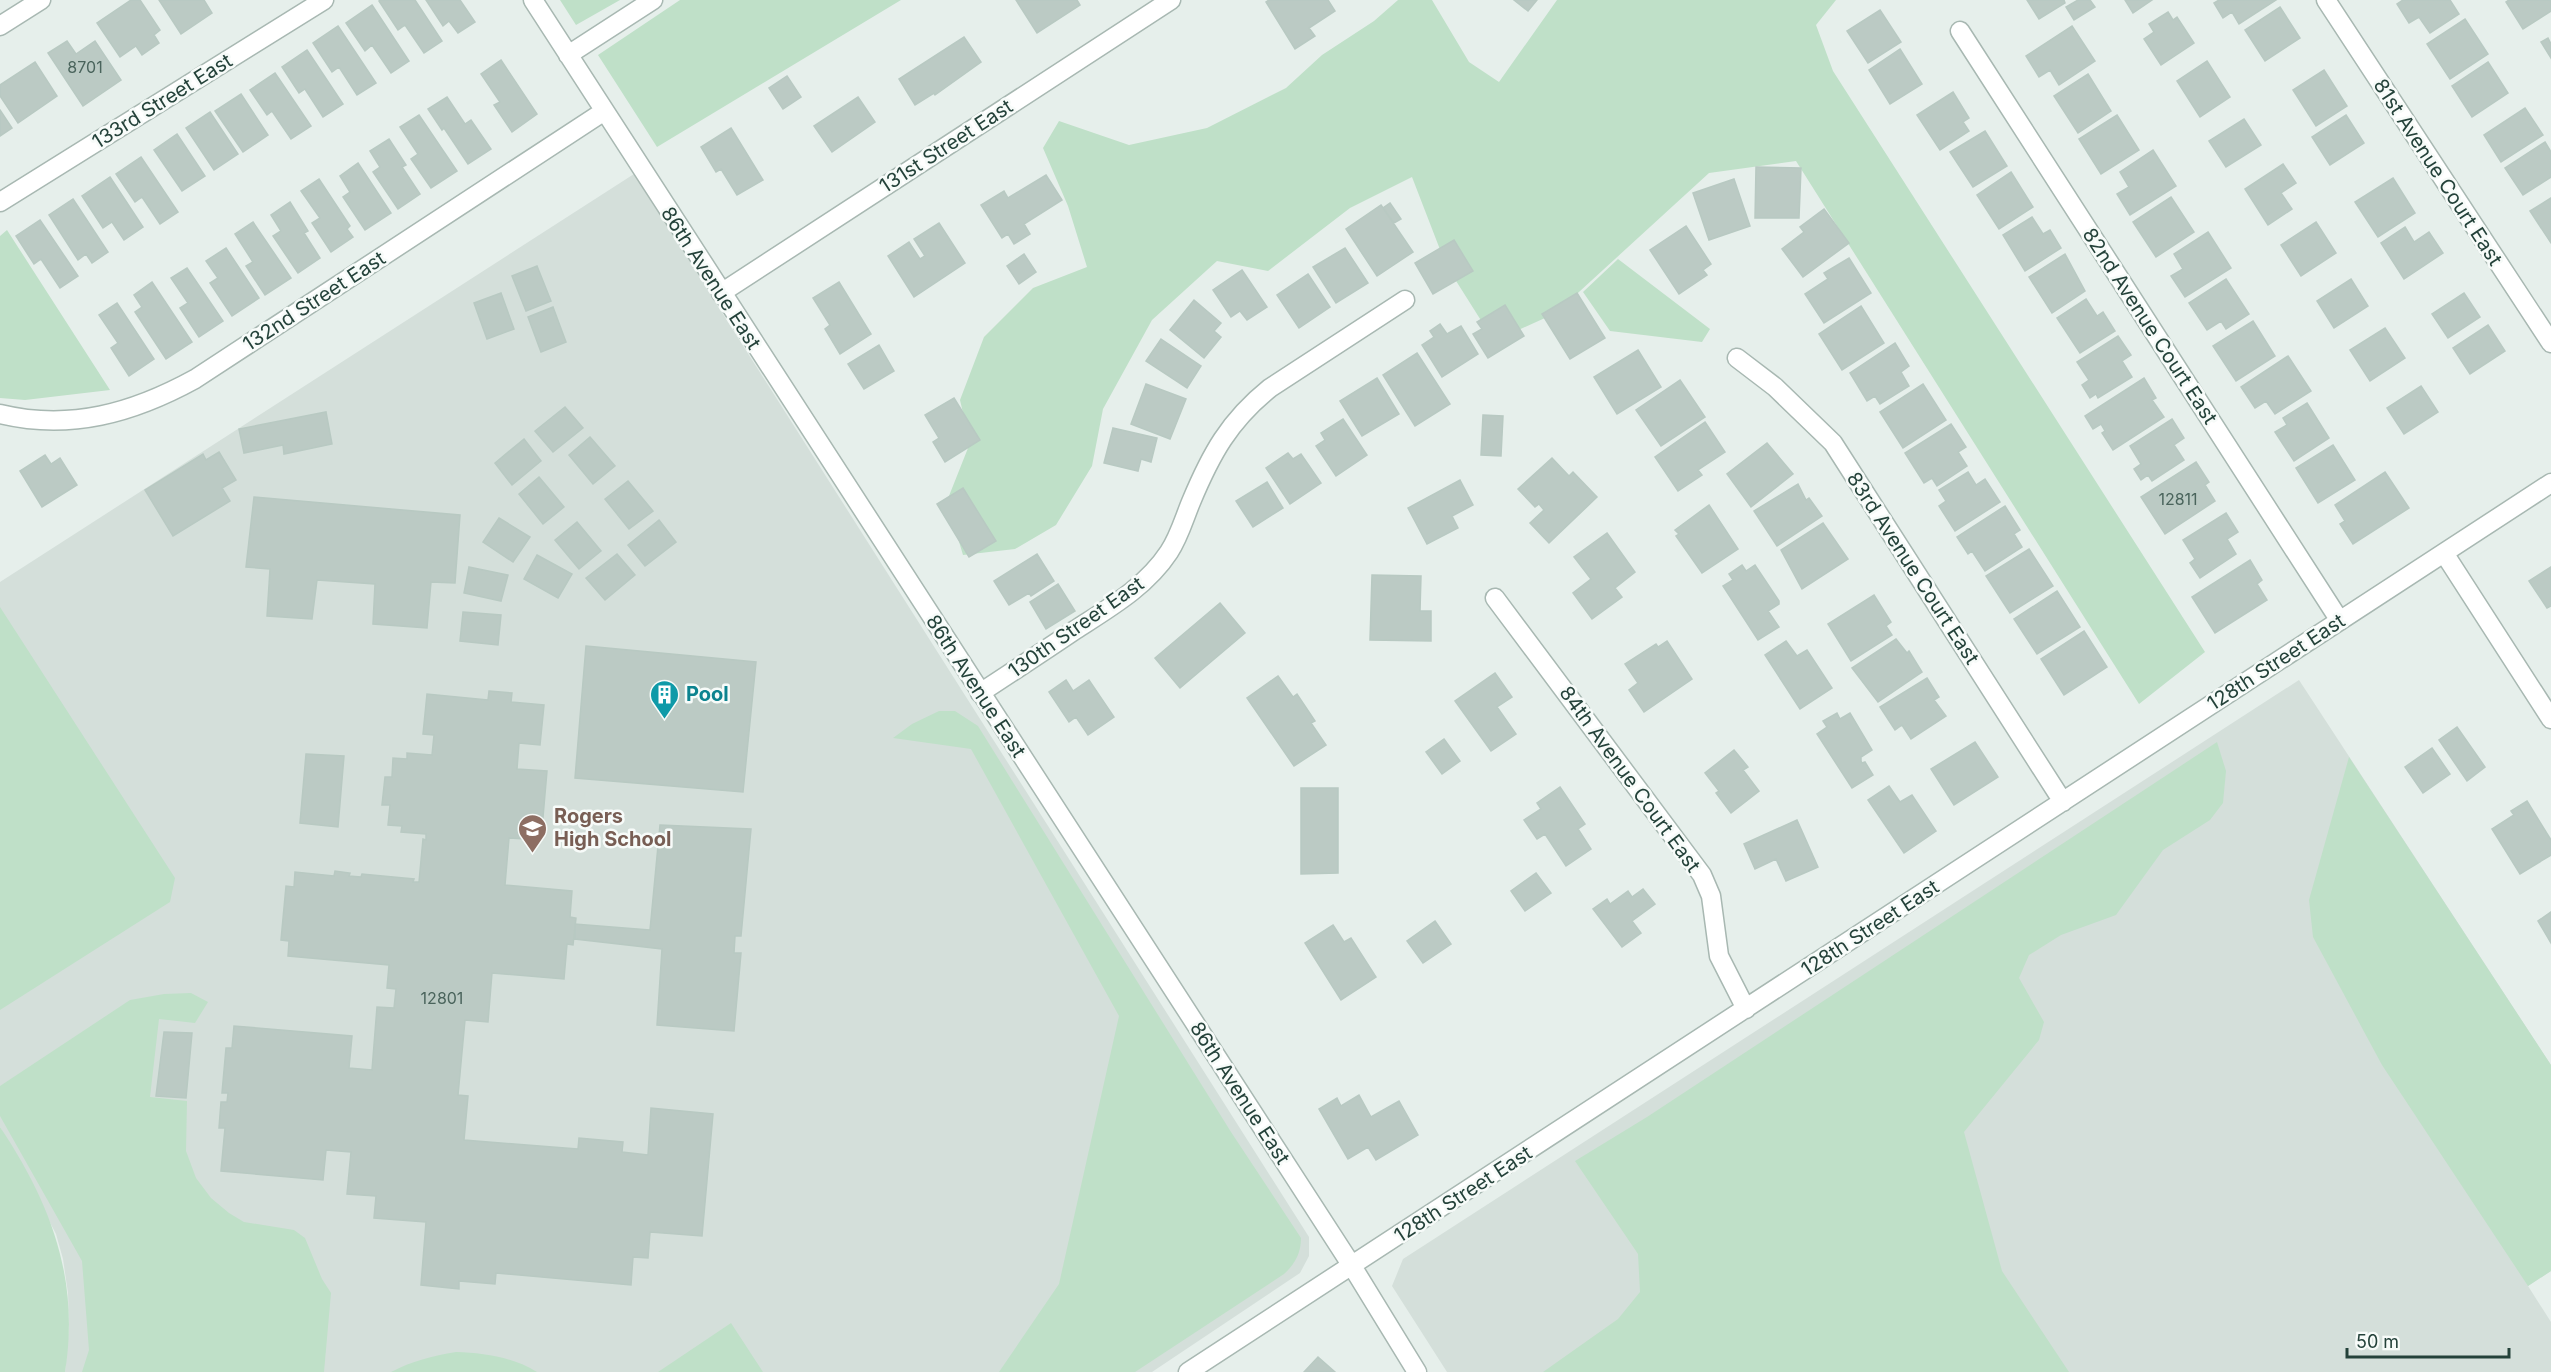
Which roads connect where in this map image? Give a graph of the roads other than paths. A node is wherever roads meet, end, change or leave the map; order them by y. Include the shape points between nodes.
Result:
1 (41, 0) edge
2 (324, 0) edge
3 (532, 0) edge
4 (653, 0) edge
5 (1171, 0) edge
6 (2326, 0) edge
7 (0, 26) edge
8 (1960, 31) dead end
9 (568, 55) junction
10 (603, 112) junction
11 (0, 202) edge
12 (721, 293) junction
13 (1405, 300) dead end
14 (2551, 343) edge
15 (1737, 358) dead end
16 (0, 414) edge
17 (2551, 483) edge
18 (2444, 553) junction
19 (1495, 598) dead end
20 (2340, 621) junction
21 (980, 693) junction
22 (2551, 719) edge
23 (2063, 802) junction
24 (1746, 1009) junction
25 (1352, 1266) junction
26 (1188, 1372) edge
27 (1417, 1372) edge

1 - 7 street
2 - 11 street, 133rd Street East
3 - 9 street, 86th Avenue East
4 - 9 street
5 - 12 street, 131st Street East
6 - 14 street, 81st Avenue Court East
8 - 20 street, 82nd Avenue Court East
9 - 10 street, 86th Avenue East
10 - 12 street, 86th Avenue East
10 - 16 street, 132nd Street East via 162,398 126,411 82,419 39,420
12 - 21 street, 86th Avenue East
13 - 21 street, 130th Street East via 1270,388 1232,424 1215,448 1170,552 1138,586
15 - 23 street, 83rd Avenue Court East via 1775,387 1833,443
17 - 18 street, 128th Street East
18 - 20 street, 128th Street East
18 - 22 street
19 - 24 street, 84th Avenue Court East via 1702,875 1711,896 1719,956
20 - 23 street, 128th Street East
21 - 25 street, 86th Avenue East
23 - 24 street, 128th Street East
24 - 25 street, 128th Street East
25 - 26 street, 128th Street East
25 - 27 street, 86th Avenue East

